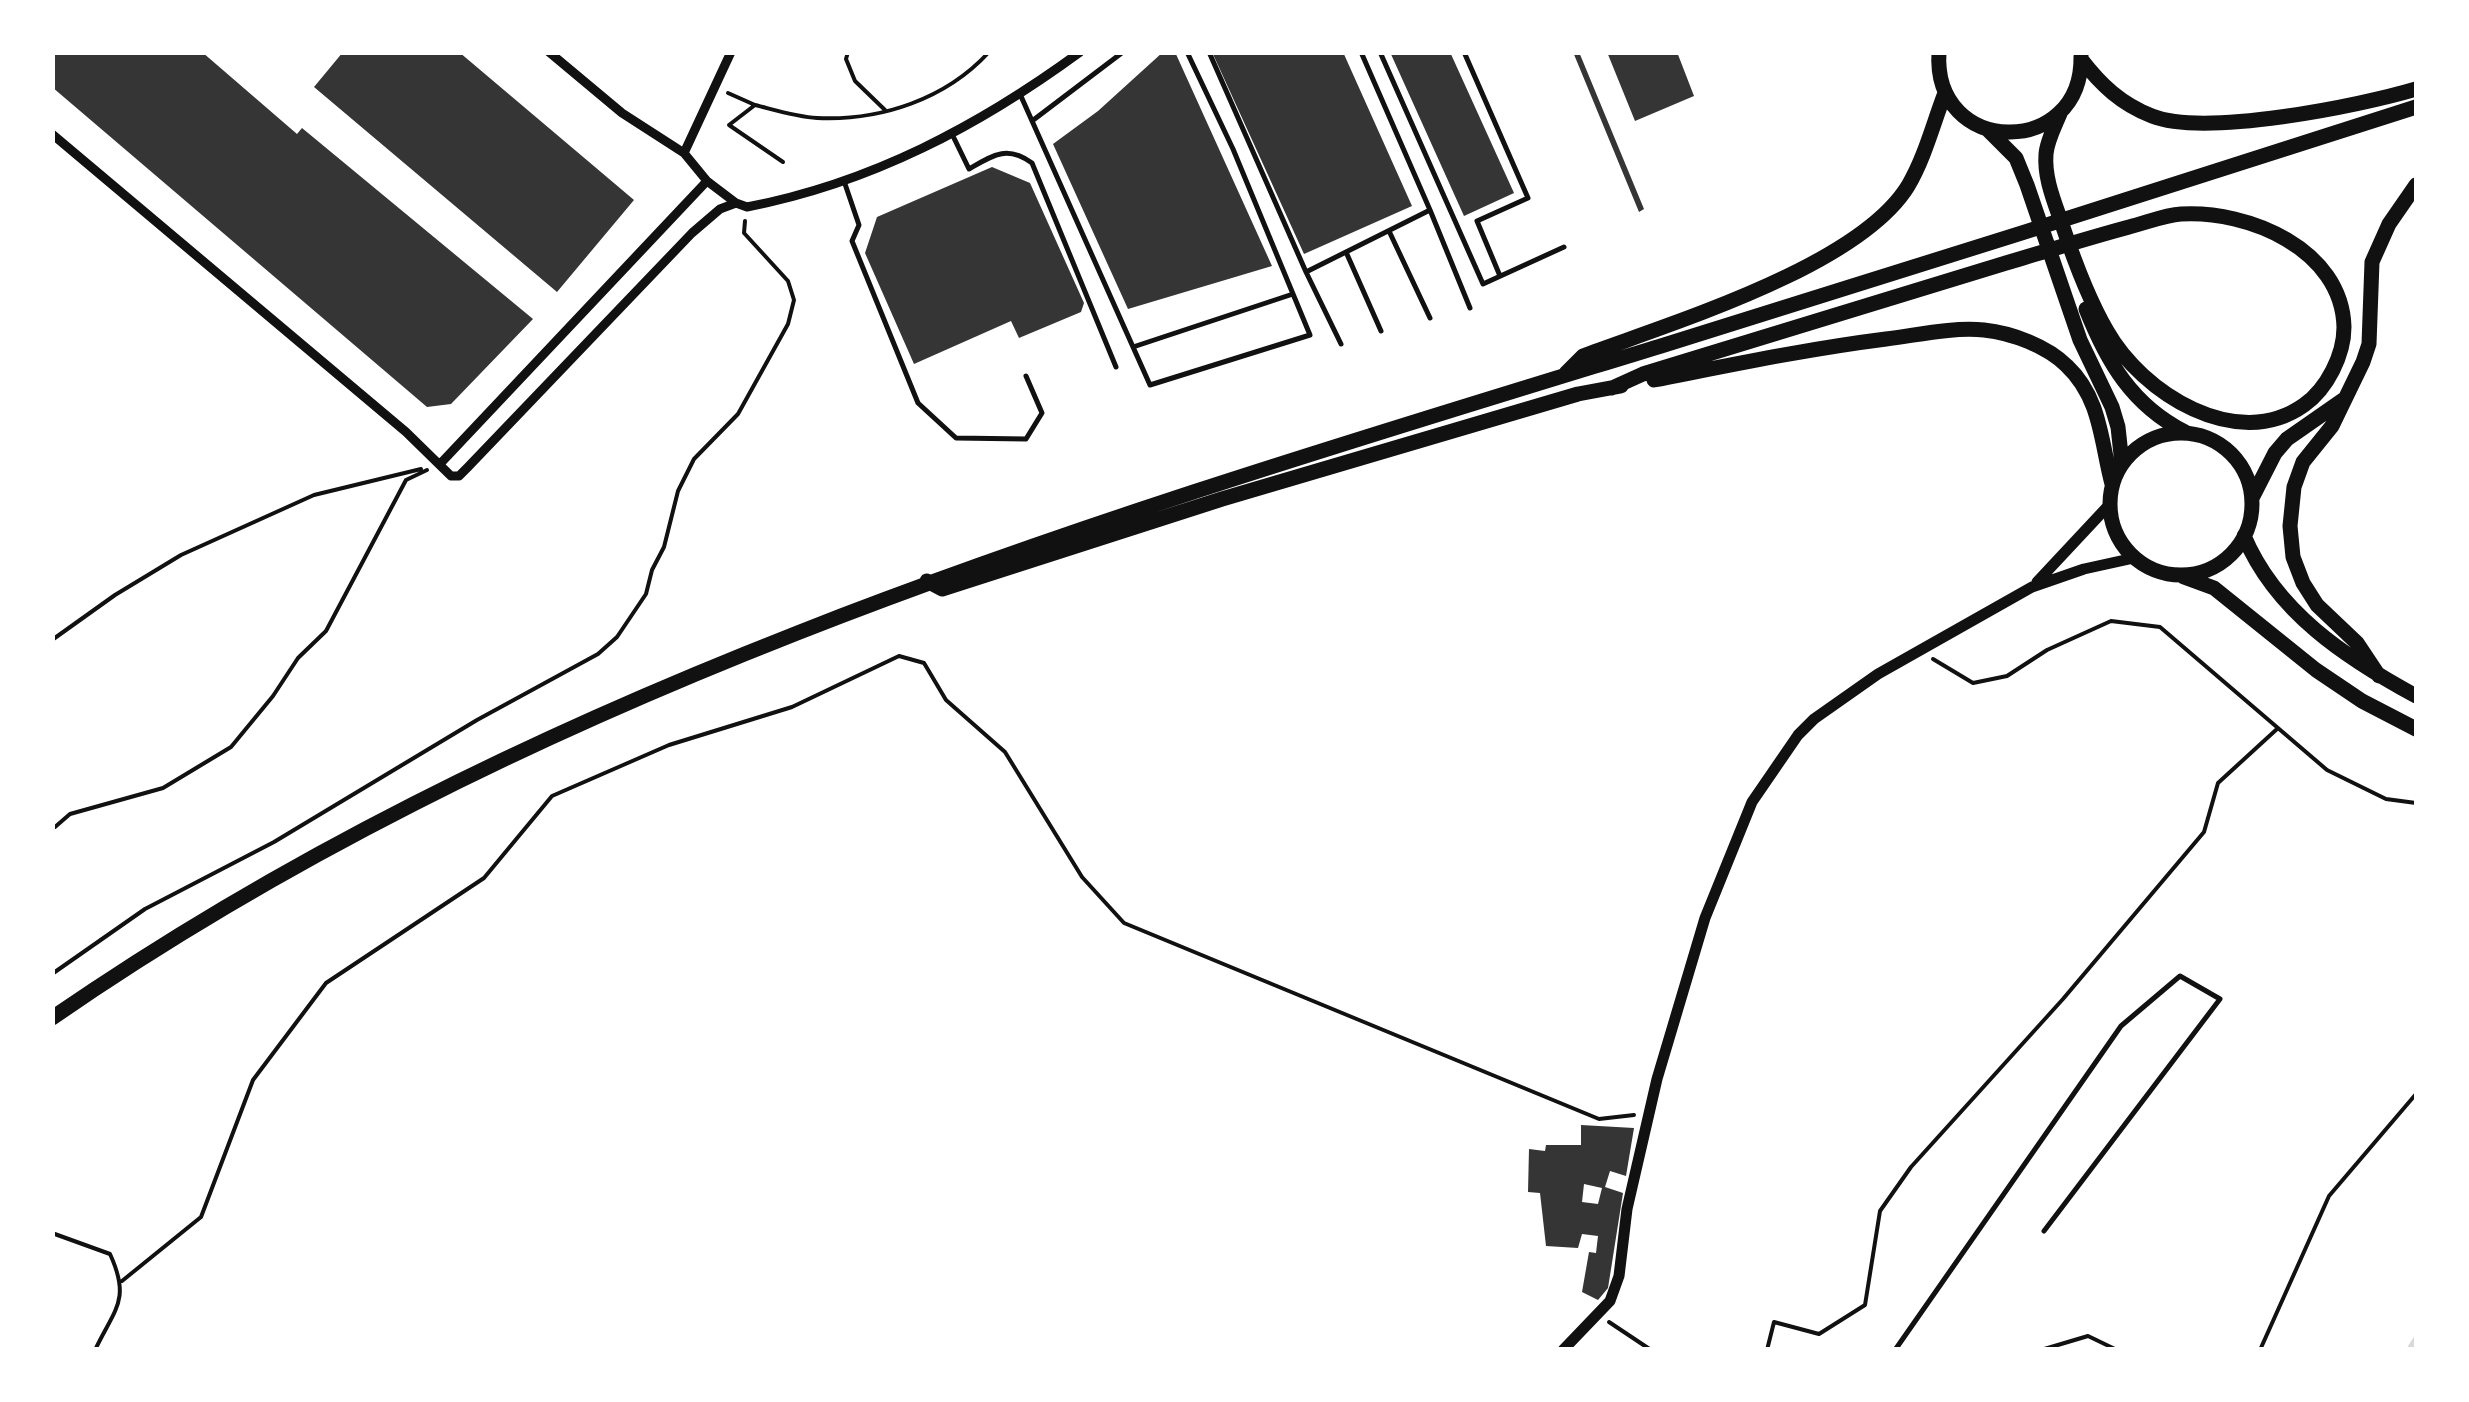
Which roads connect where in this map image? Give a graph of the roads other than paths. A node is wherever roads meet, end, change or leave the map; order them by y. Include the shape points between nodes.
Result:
1 (549, 52) edge
2 (730, 52) edge
3 (1080, 52) edge
4 (1123, 52) edge
5 (1187, 52) edge
6 (1209, 52) edge
7 (1360, 52) edge
8 (1380, 52) edge
9 (1464, 52) edge
10 (1939, 52) edge
11 (2081, 56) edge
12 (2416, 89) edge
13 (1946, 93) junction
14 (1020, 94) junction
15 (2416, 107) edge
16 (2061, 111) junction
17 (1032, 120) junction
18 (1987, 130) junction
19 (52, 134) edge
20 (952, 134) junction
21 (684, 153) junction
22 (707, 181) junction
23 (844, 181) junction
24 (2416, 185) edge
25 (736, 203) junction
26 (1430, 210) junction
27 (1389, 230) junction
28 (1564, 247) dead end
29 (1346, 252) junction
30 (1306, 272) junction
31 (1500, 276) junction
32 (2085, 290) junction
33 (1293, 294) junction
34 (1470, 308) dead end
35 (1430, 318) dead end
36 (1381, 331) dead end
37 (1341, 344) dead end
38 (1133, 346) junction
39 (1116, 368) dead end
40 (1566, 374) junction
41 (1026, 376) dead end
42 (1612, 388) junction
43 (2343, 400) junction
44 (2188, 433) junction
45 (440, 464) junction
46 (2122, 464) junction
47 (2112, 484) junction
48 (2252, 498) junction
49 (2109, 505) junction
50 (2244, 536) junction
51 (2134, 558) junction
52 (2180, 576) junction
53 (927, 581) junction
54 (2032, 588) junction
55 (2379, 676) junction
56 (2416, 696) edge
57 (2416, 729) edge
58 (52, 1018) edge
59 (2044, 1231) dead end
60 (1563, 1350) edge
61 (1895, 1350) edge

1 - 21 street via 622,113
2 - 21 street
3 - 14 street
4 - 17 lane
5 - 33 lane
6 - 30 lane
7 - 26 lane
8 - 31 lane via 1482,284
9 - 31 lane via 1528,198 1476,221
10 - 13 highway
11 - 12 highway via 2116,98 2155,118 2218,125
11 - 16 highway via 2075,91
13 - 18 highway via 1962,116
13 - 40 highway via 1906,189 1850,240 1750,293 1584,356
14 - 17 lane
14 - 20 street
15 - 40 highway
16 - 18 highway via 2026,131
16 - 32 highway via 2046,151 2047,180
17 - 38 lane
18 - 46 highway via 2016,158 2028,185 2080,340 2112,407
19 - 45 street
20 - 23 street
20 - 39 lane via 969,169 996,154 1018,153 1032,163
21 - 22 street
22 - 25 street
22 - 45 street
23 - 25 street via 747,207
23 - 41 lane via 859,225 852,241 918,403 956,438 1026,439 1042,413
24 - 43 highway via 2372,262 2368,344
25 - 45 street via 692,233 459,476
26 - 27 lane
26 - 34 lane
27 - 29 lane
27 - 35 lane
28 - 31 lane
29 - 30 lane
29 - 36 lane
30 - 37 lane
32 - 42 highway via 2108,333 2144,377 2220,420 2262,422 2298,410 2314,398 2341,350 2341,305 2321,266 2300,248 2229,217 2178,214
32 - 44 highway via 2097,337 2121,378 2150,410
33 - 38 lane
33 - 38 lane via 1310,335 1150,385
40 - 53 highway
42 - 47 highway via 1824,346 1984,330 2026,340 2067,365 2102,426
42 - 53 highway via 1321,469 942,589
43 - 48 highway via 2287,439
43 - 55 highway via 2294,487 2293,557 2318,606 2357,643
44 - 46 highway via 2157,437
44 - 48 highway via 2233,456
46 - 47 highway
47 - 49 highway
48 - 50 highway
49 - 51 highway via 2114,532
49 - 54 street
50 - 52 highway via 2218,565
50 - 55 highway via 2256,564 2292,610
51 - 52 highway
51 - 54 street
52 - 57 highway via 2214,588 2316,670
53 - 58 highway via 511,754 254,890
54 - 60 street via 1856,688 1802,730 1754,800 1706,918 1649,1113 1610,1302
55 - 56 highway
59 - 61 lane via 2220,1000 2180,976 2121,1026

